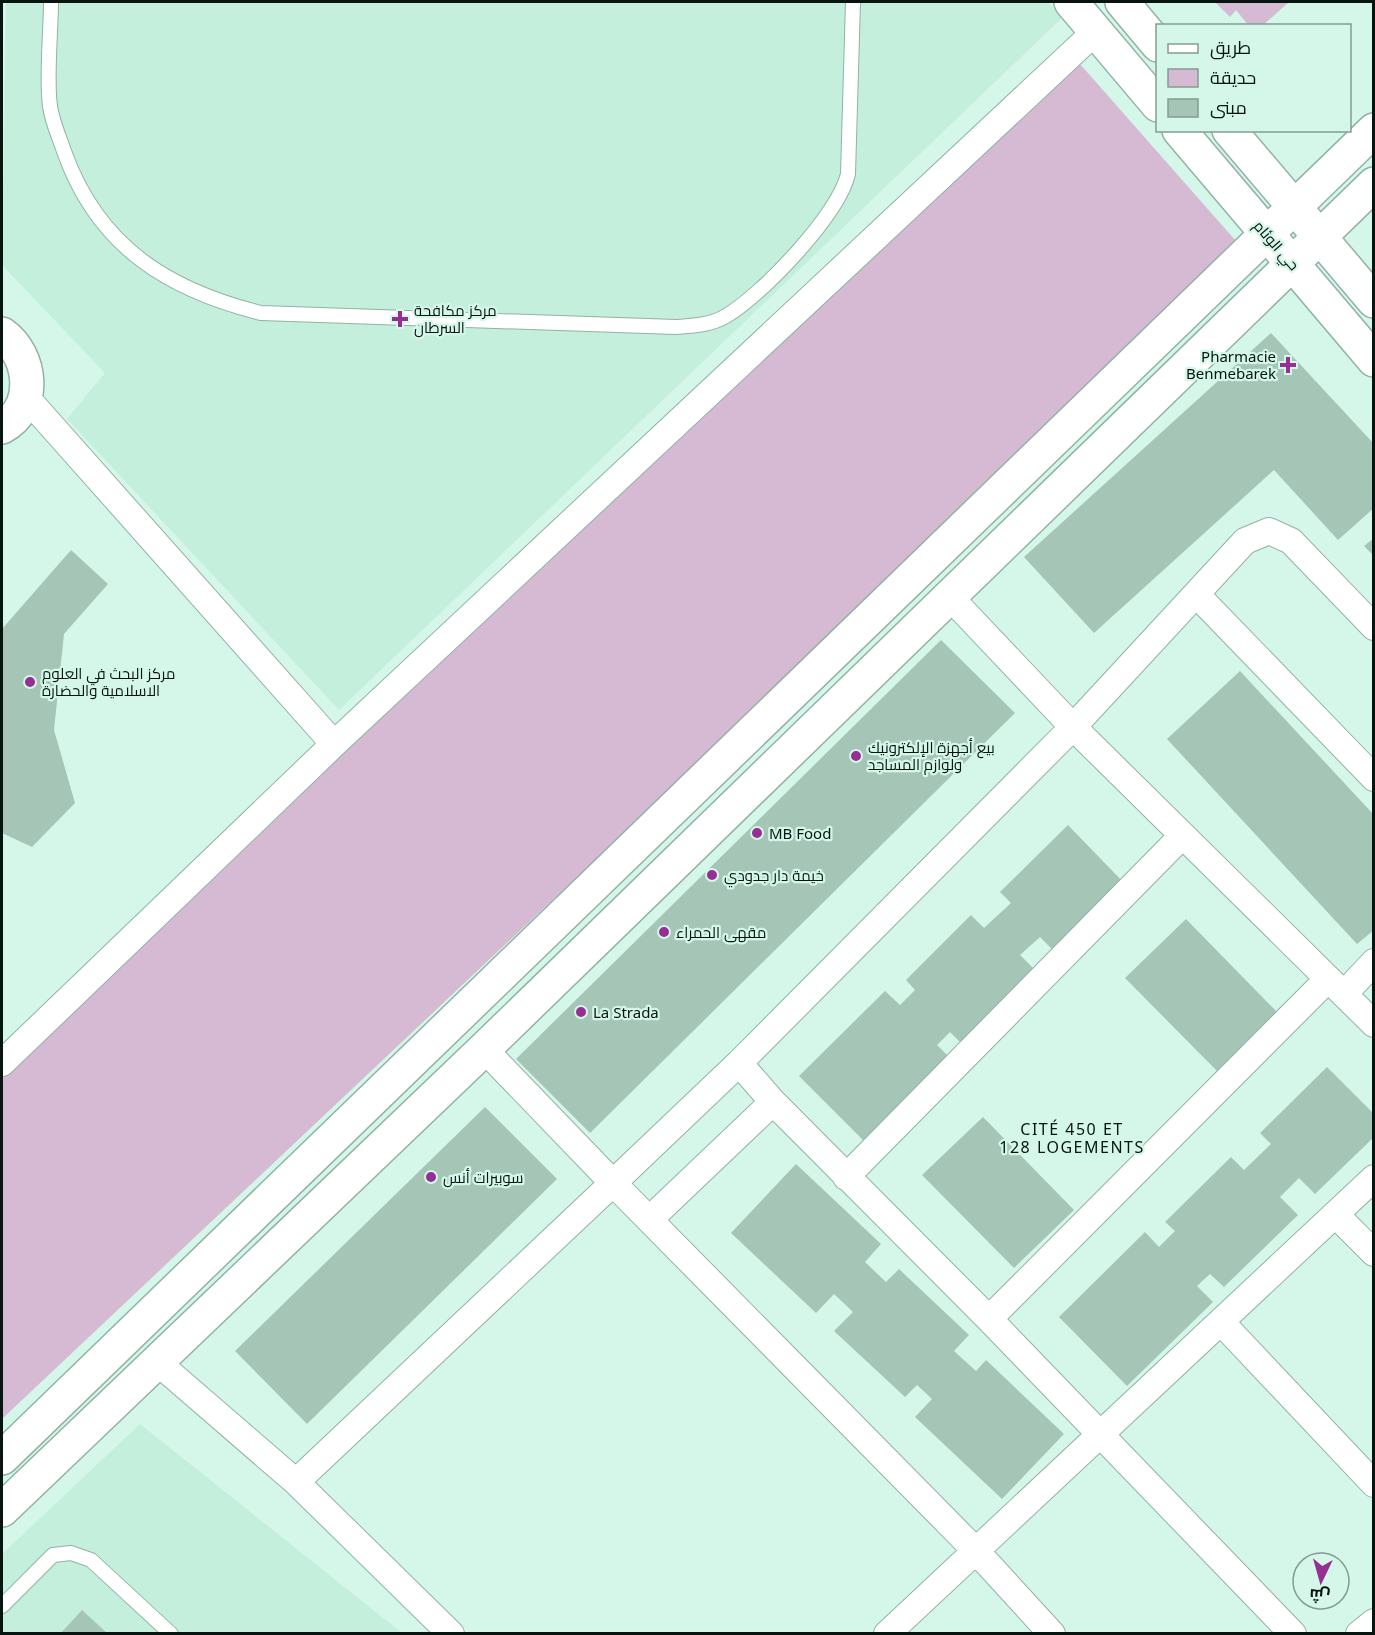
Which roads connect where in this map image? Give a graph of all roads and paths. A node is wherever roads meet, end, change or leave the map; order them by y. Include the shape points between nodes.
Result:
1 (51, 2) edge
2 (853, 2) edge
3 (1071, 2) edge
4 (1122, 2) edge
5 (1095, 32) junction
6 (1156, 43) edge
7 (1156, 103) edge
8 (1374, 130) edge
9 (1181, 132) edge
10 (1231, 132) edge
11 (1374, 184) edge
12 (1293, 207) junction
13 (1266, 234) junction
14 (1320, 236) junction
15 (1292, 261) junction
16 (1374, 301) edge
17 (2, 334) edge
18 (1374, 360) edge
19 (25, 396) junction
20 (2, 427) edge
21 (1196, 594) junction
22 (949, 596) junction
23 (1374, 627) edge
24 (1073, 727) junction
25 (334, 744) junction
26 (1374, 778) edge
27 (1182, 836) junction
28 (1374, 962) edge
29 (1336, 987) junction
30 (1374, 1024) edge
31 (484, 1049) junction
32 (2, 1063) edge
33 (739, 1063) junction
34 (773, 1102) junction
35 (846, 1177) junction
36 (1374, 1178) edge
37 (613, 1183) junction
38 (1336, 1215) junction
39 (650, 1220) junction
40 (1374, 1253) edge
41 (989, 1319) junction
42 (1221, 1322) junction
43 (156, 1361) junction
44 (1102, 1434) junction
45 (2, 1458) edge
46 (296, 1482) junction
47 (1374, 1484) edge
48 (2, 1509) edge
49 (977, 1552) junction
50 (2, 1606) edge
51 (1374, 1622) edge
52 (171, 1634) edge
53 (452, 1634) edge
54 (887, 1634) edge
55 (1052, 1634) edge
56 (1293, 1634) edge
57 (1359, 1634) edge

1 - 2 lane via 50,106 73,174 114,237 143,264 180,286 218,302 261,313 676,327 704,325 725,317 746,301 791,258 842,193 848,174
3 - 5 main road
4 - 6 main road
5 - 7 main road
5 - 25 street
8 - 12 main road
9 - 13 main road, حي الوئام
10 - 12 main road
11 - 14 main road
12 - 13 main road
12 - 14 main road
13 - 15 main road, حي الوئام
13 - 45 main road
14 - 15 main road
14 - 16 main road
15 - 18 main road, حي الوئام
15 - 22 main road
17 - 19 main road via 25,362
19 - 20 main road via 18,412
19 - 25 street
21 - 23 street via 1245,541 1269,531 1291,541
21 - 24 street
21 - 26 street
22 - 24 street
22 - 31 main road
24 - 27 street
24 - 33 street
25 - 32 street
27 - 29 street
27 - 35 street
28 - 29 street
29 - 30 street
29 - 41 street
31 - 37 street
31 - 43 main road
33 - 34 street
33 - 37 street
34 - 35 street
34 - 39 street
35 - 41 street
36 - 38 street
37 - 39 street
37 - 46 street
38 - 40 street
38 - 42 street
39 - 49 street
41 - 44 street
42 - 44 street
42 - 47 street
43 - 46 street
43 - 48 main road
44 - 49 street
44 - 56 street
46 - 53 street
49 - 54 street
49 - 55 street
50 - 52 lane via 53,1555 71,1553 91,1560
51 - 57 street

